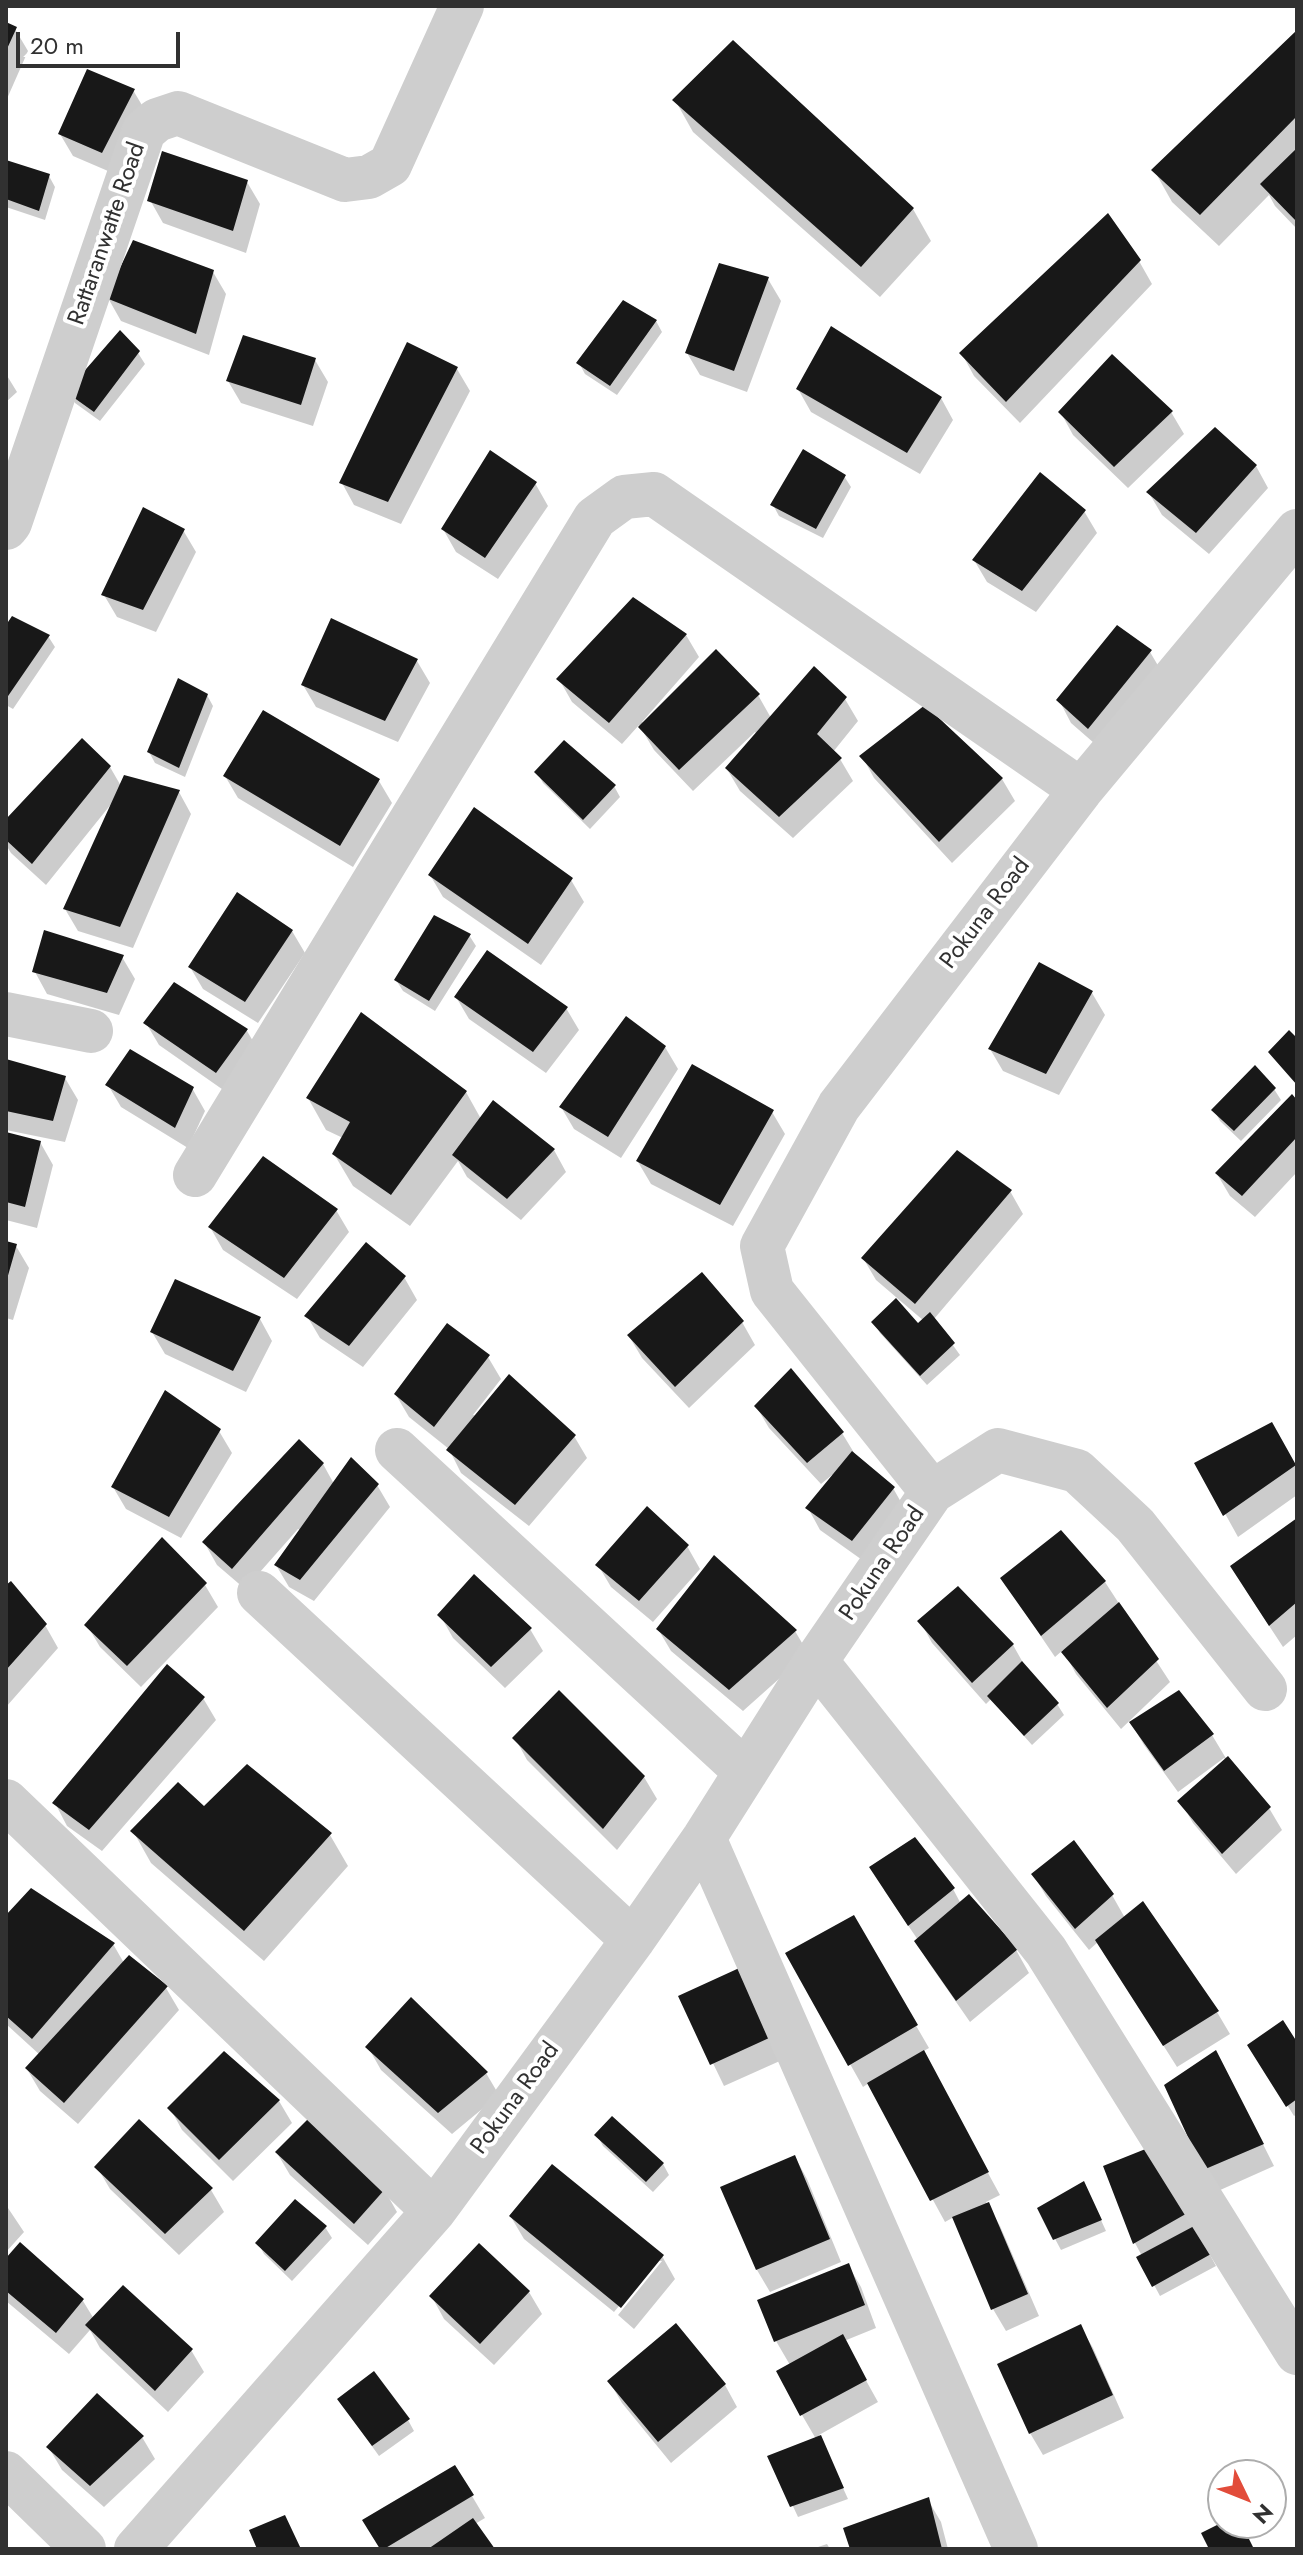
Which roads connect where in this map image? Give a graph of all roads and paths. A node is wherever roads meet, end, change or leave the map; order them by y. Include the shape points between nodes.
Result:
1 (462, 6) edge
2 (6, 528) edge
3 (1297, 531) edge
4 (1081, 790) junction
5 (6, 1014) edge
6 (91, 1031) dead end
7 (195, 1175) dead end
8 (397, 1450) dead end
9 (932, 1492) junction
10 (259, 1593) dead end
11 (816, 1661) junction
12 (1265, 1689) dead end
13 (746, 1772) junction
14 (6, 1801) edge
15 (704, 1838) junction
16 (633, 1940) junction
17 (434, 2211) junction
18 (1297, 2353) edge
19 (6, 2473) edge
20 (84, 2549) edge
21 (136, 2549) edge
22 (1016, 2549) edge

1 - 2 street, Rattaranwatte Road via 390,165 369,177 345,180 178,113 144,131
3 - 4 street, Pokuna Road
4 - 7 street via 654,494 624,497 595,518
4 - 9 street, Pokuna Road via 839,1106 762,1246 772,1291
5 - 6 street
8 - 13 street
9 - 11 street, Pokuna Road
9 - 12 street via 998,1450 1077,1471 1135,1525
10 - 16 street
11 - 13 street, Pokuna Road
11 - 18 street via 1046,1951
13 - 15 street, Pokuna Road
14 - 17 street
15 - 16 street, Pokuna Road
15 - 22 street
16 - 17 street, Pokuna Road
17 - 21 street, Pokuna Road
19 - 20 street

